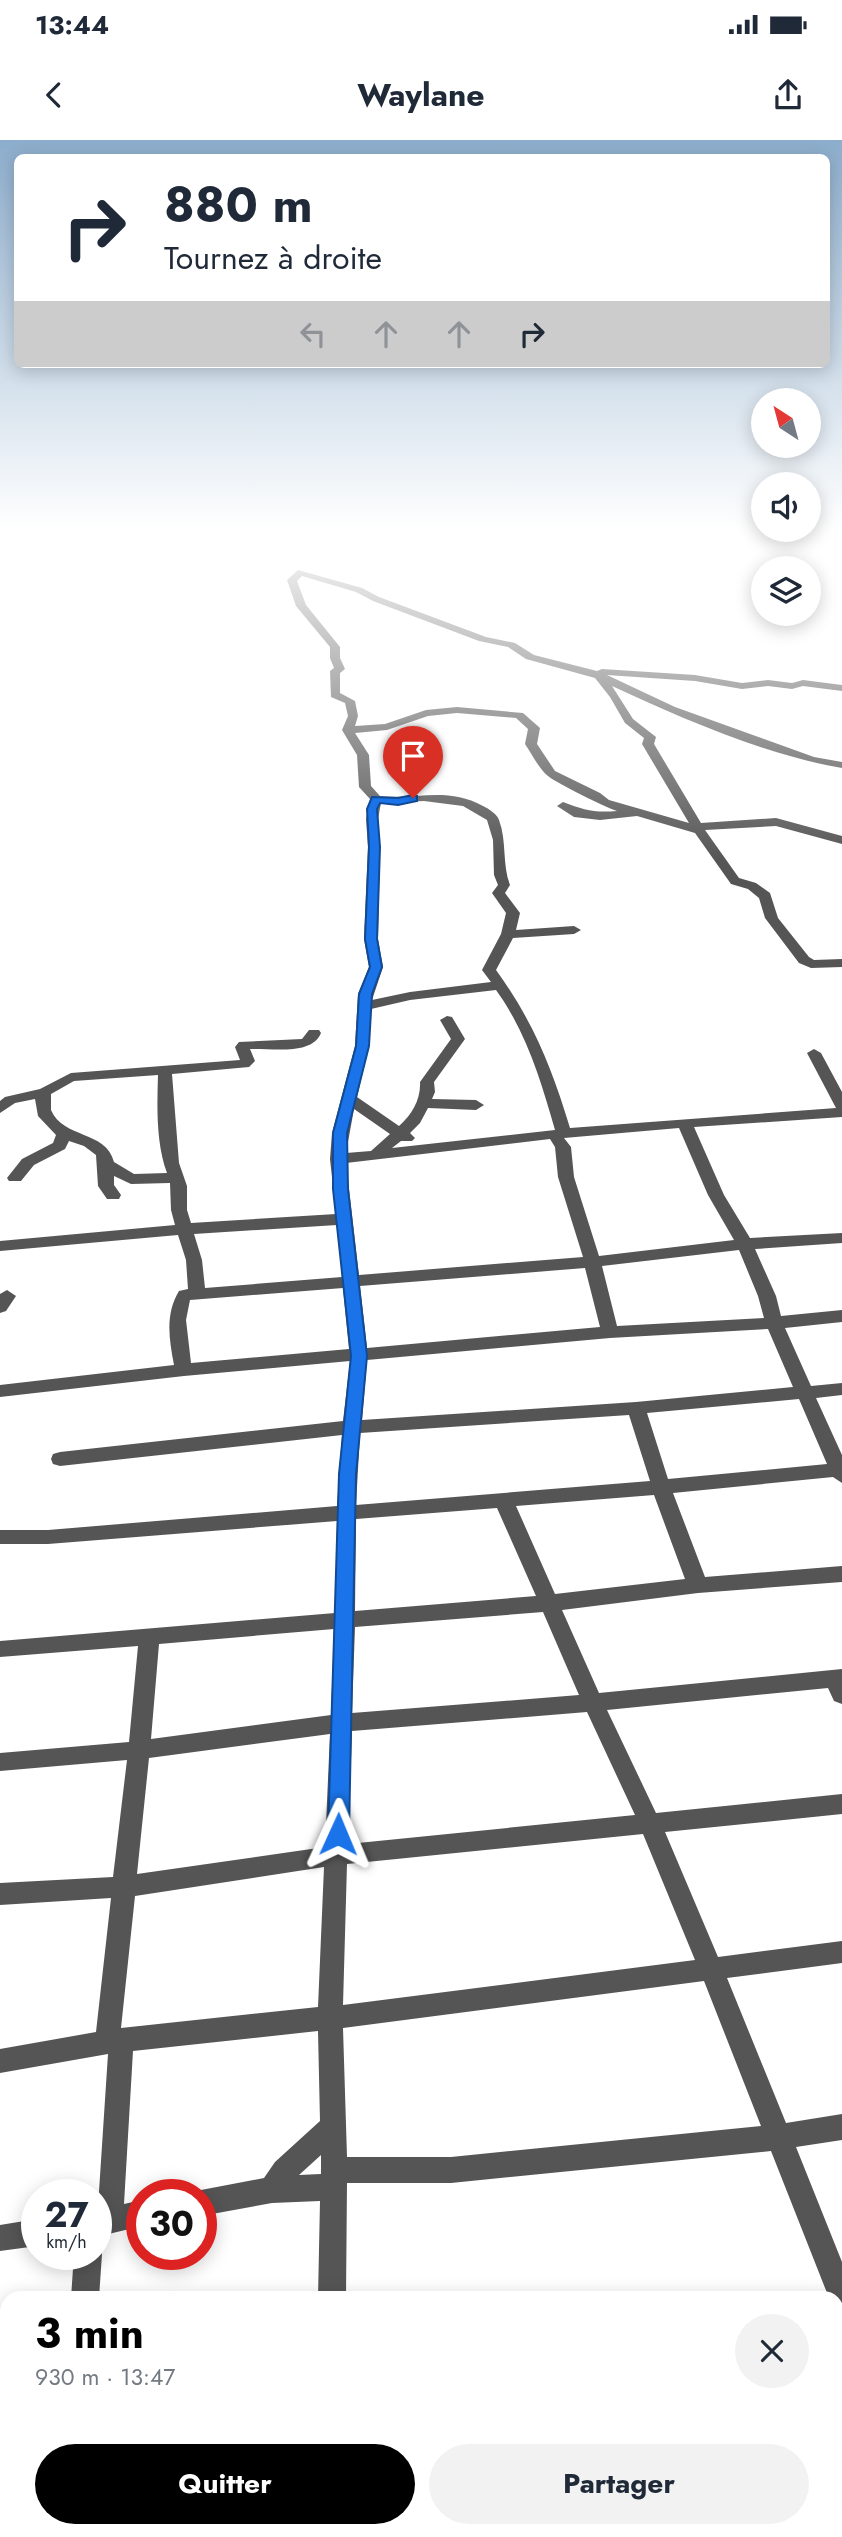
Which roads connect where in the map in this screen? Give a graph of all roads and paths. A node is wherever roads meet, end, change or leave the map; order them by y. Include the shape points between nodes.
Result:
1 (328, 638) edge
2 (480, 638) edge
3 (595, 674) junction
4 (842, 688) edge
5 (350, 727) junction
6 (366, 728) junction
7 (358, 743) junction
8 (842, 765) edge
9 (376, 799) junction
10 (563, 806) dead end
11 (637, 812) junction
12 (698, 829) junction
13 (842, 840) edge
14 (574, 930) dead end
15 (508, 934) junction
16 (842, 963) edge
17 (500, 985) junction
18 (365, 1006) junction
19 (447, 1020) dead end
20 (314, 1033) dead end
21 (814, 1053) dead end
22 (165, 1068) junction
23 (45, 1092) junction
24 (349, 1099) junction
25 (424, 1103) junction
26 (476, 1105) dead end
27 (842, 1106) edge
28 (0, 1108) edge
29 (842, 1112) edge
30 (685, 1123) junction
31 (400, 1133) junction
32 (64, 1134) junction
33 (559, 1134) junction
34 (428, 1149) junction
35 (374, 1156) junction
36 (338, 1159) junction
37 (107, 1165) junction
38 (15, 1178) dead end
39 (176, 1178) junction
40 (113, 1195) dead end
41 (344, 1219) junction
42 (186, 1229) junction
43 (842, 1238) edge
44 (745, 1244) junction
45 (0, 1246) edge
46 (592, 1262) junction
47 (351, 1281) junction
48 (197, 1293) junction
49 (842, 1316) edge
50 (774, 1323) junction
51 (610, 1332) junction
52 (179, 1350) junction
53 (359, 1356) junction
54 (230, 1366) junction
55 (184, 1370) junction
56 (842, 1389) edge
57 (1, 1390) edge
58 (805, 1393) junction
59 (636, 1408) junction
60 (350, 1427) junction
61 (60, 1459) dead end
62 (841, 1471) edge
63 (660, 1488) junction
64 (504, 1500) junction
65 (346, 1514) junction
66 (0, 1537) edge
67 (842, 1574) edge
68 (698, 1585) junction
69 (550, 1603) junction
70 (345, 1619) junction
71 (149, 1635) junction
72 (0, 1649) edge
73 (839, 1684) edge
74 (593, 1703) junction
75 (341, 1723) junction
76 (139, 1750) junction
77 (0, 1762) edge
78 (842, 1804) edge
79 (650, 1824) junction
80 (338, 1855) junction
81 (123, 1888) junction
82 (0, 1894) edge
83 (842, 1952) edge
84 (711, 1968) junction
85 (330, 2018) junction
86 (114, 2041) junction
87 (0, 2061) edge
88 (332, 2127) junction
89 (842, 2127) edge
90 (779, 2137) junction
91 (334, 2178) junction
92 (106, 2179) edge
93 (272, 2190) junction
94 (217, 2200) edge
95 (21, 2235) edge
96 (0, 2238) edge
97 (87, 2270) edge
98 (85, 2291) edge
99 (332, 2291) edge
100 (840, 2291) edge

1 - 5 street via 340,669 334,672 333,692 350,701 349,712 354,716
2 - 3 street
3 - 4 street via 610,671 742,686 807,683
3 - 8 street via 664,706 812,760
3 - 12 street via 607,684 629,721 650,737 648,744
5 - 6 street
5 - 7 street
6 - 7 street
6 - 11 street via 387,727 440,711 519,715 534,727 531,744 551,773 606,803
7 - 9 street via 365,787
9 - 15 street via 436,798 470,804 493,819 504,885 499,896 513,913
9 - 18 street via 372,809 371,939 376,967
10 - 11 street via 574,813 600,816
11 - 12 street
12 - 13 street via 776,822
12 - 16 street via 735,881 765,896 772,918 804,960
14 - 15 street
15 - 17 street via 489,969
17 - 18 street
17 - 33 street via 545,1069
18 - 24 street via 362,1046
19 - 25 street via 457,1039 427,1082
20 - 22 street via 304,1042 244,1045 248,1061 244,1063
21 - 27 street
22 - 23 street via 71,1077
22 - 39 street via 166,1127
23 - 28 street via 10,1100
23 - 32 street via 43,1114
24 - 31 street
24 - 36 street
25 - 26 street
25 - 31 street via 415,1120
29 - 30 street
30 - 33 street
30 - 44 street via 716,1195
31 - 34 street
31 - 35 street
32 - 37 street via 100,1150
32 - 38 street via 60,1146 29,1162
33 - 34 street
33 - 46 street via 566,1177
34 - 35 street
35 - 36 street
36 - 41 street
37 - 39 street via 131,1179
37 - 40 street via 106,1186
39 - 42 street
41 - 42 street
41 - 47 street
42 - 45 street
42 - 48 street
43 - 44 street
44 - 46 street
44 - 50 street
46 - 47 street
46 - 51 street
47 - 48 street
47 - 53 street
48 - 52 street via 185,1294 179,1301
49 - 50 street
50 - 51 street
50 - 58 street
51 - 53 street
52 - 54 street via 194,1361
52 - 55 street
53 - 54 street
53 - 60 street
54 - 55 street
55 - 57 street
56 - 58 street
58 - 59 street
58 - 62 street
59 - 60 street
59 - 63 street
60 - 61 street
60 - 65 street
62 - 63 street
63 - 64 street
63 - 68 street
64 - 65 street
64 - 69 street
65 - 66 street
65 - 70 street
67 - 68 street
68 - 69 street
69 - 70 street
69 - 74 street
70 - 71 street
70 - 75 street
71 - 72 street
71 - 76 street
73 - 74 street
74 - 75 street
74 - 79 street
75 - 76 street
75 - 80 street
76 - 77 street
76 - 81 street
78 - 79 street
79 - 80 street
79 - 84 street
80 - 81 street
80 - 85 street
81 - 82 street
81 - 86 street
83 - 84 street
84 - 85 street
84 - 90 street
85 - 86 street
85 - 88 street
86 - 87 street
86 - 92 street
88 - 91 street
88 - 93 street via 284,2171
89 - 90 street
90 - 91 street
90 - 100 street
91 - 93 street
91 - 99 street
93 - 94 street
95 - 96 street
97 - 98 street

